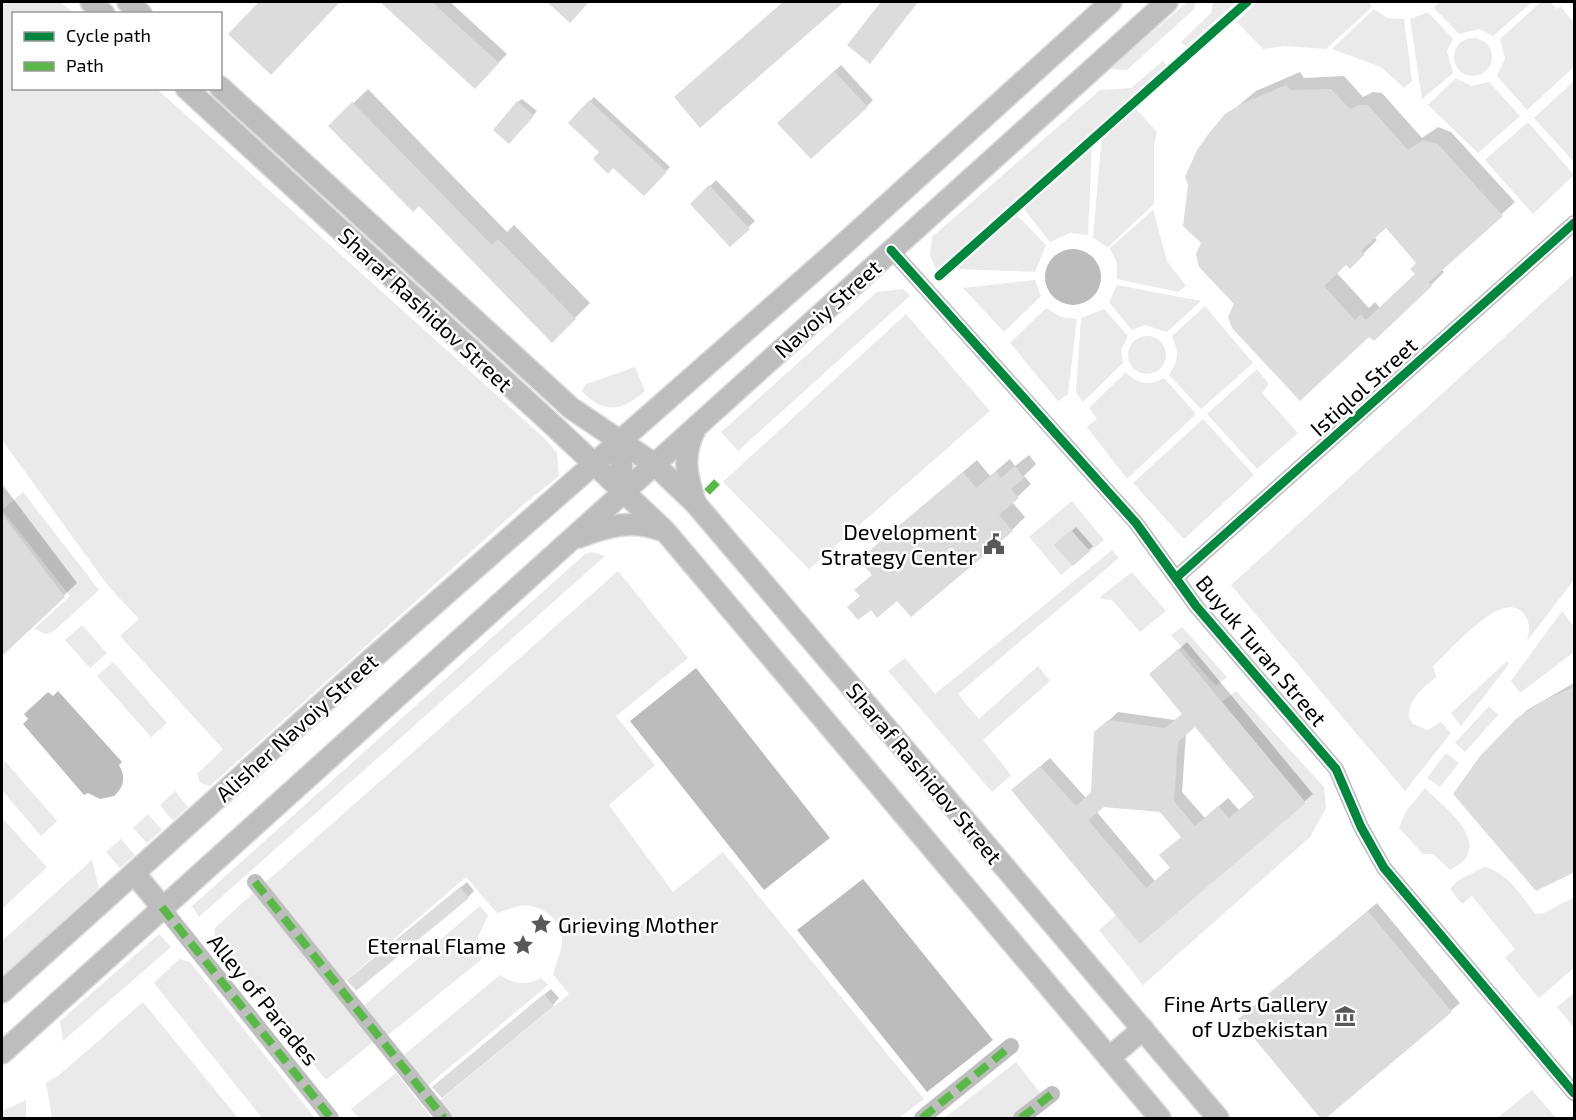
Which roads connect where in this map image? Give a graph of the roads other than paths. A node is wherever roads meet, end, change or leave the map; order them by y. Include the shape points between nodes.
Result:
1 (1111, 2) edge
2 (1167, 2) edge
3 (222, 89) edge
4 (188, 90) edge
5 (1575, 223) edge
6 (891, 250) junction
7 (697, 425) junction
8 (620, 440) junction
9 (592, 464) junction
10 (654, 464) junction
11 (623, 492) junction
12 (695, 503) junction
13 (665, 531) junction
14 (566, 544) junction
15 (541, 566) joint
16 (1177, 577) junction
17 (134, 873) junction
18 (255, 882) dead end
19 (162, 907) junction
20 (2, 992) edge
21 (1143, 1029) junction
22 (1011, 1046) dead end
23 (2, 1053) edge
24 (1109, 1058) junction
25 (1575, 1093) edge
26 (1052, 1094) dead end
27 (331, 1119) edge
28 (444, 1119) edge
29 (922, 1119) edge
30 (1022, 1119) edge
31 (1160, 1119) edge
32 (1218, 1119) edge

1 - 8 main road, Navoiy Street via 826,261
2 - 6 main road, Navoiy Street
3 - 8 main road, Sharaf Rashidov Street via 571,408
4 - 9 main road, Sharaf Rashidov Street
5 - 16 street, Istiqlol Street
6 - 7 main road, Navoiy Street
6 - 16 street, Buyuk Turan Street via 1136,523
7 - 10 main road, Navoiy Street
7 - 12 main road via 684,463
8 - 9 main road, Navoiy Street
8 - 10 main road, Sharaf Rashidov Street
8 - 11 main road
9 - 11 main road, Sharaf Rashidov Street
9 - 17 main road, Alisher Navoiy Street
10 - 11 main road, Navoiy Street
10 - 12 main road, Sharaf Rashidov Street
11 - 13 main road, Sharaf Rashidov Street
11 - 14 main road, Navoiy Street
12 - 21 main road, Sharaf Rashidov Street
13 - 14 main road via 645,524 621,524
13 - 24 main road, Sharaf Rashidov Street
14 - 15 main road, Navoiy Street
15 - 19 main road, Alisher Navoiy Street
16 - 25 street, Buyuk Turan Street via 1196,606 1336,769 1384,868
17 - 19 main road
17 - 20 main road, Alisher Navoiy Street
18 - 28 street
19 - 23 main road, Alisher Navoiy Street
19 - 27 street, Alley of Parades
21 - 24 main road
21 - 32 main road, Sharaf Rashidov Street
22 - 29 street
24 - 31 main road, Sharaf Rashidov Street
26 - 30 street

